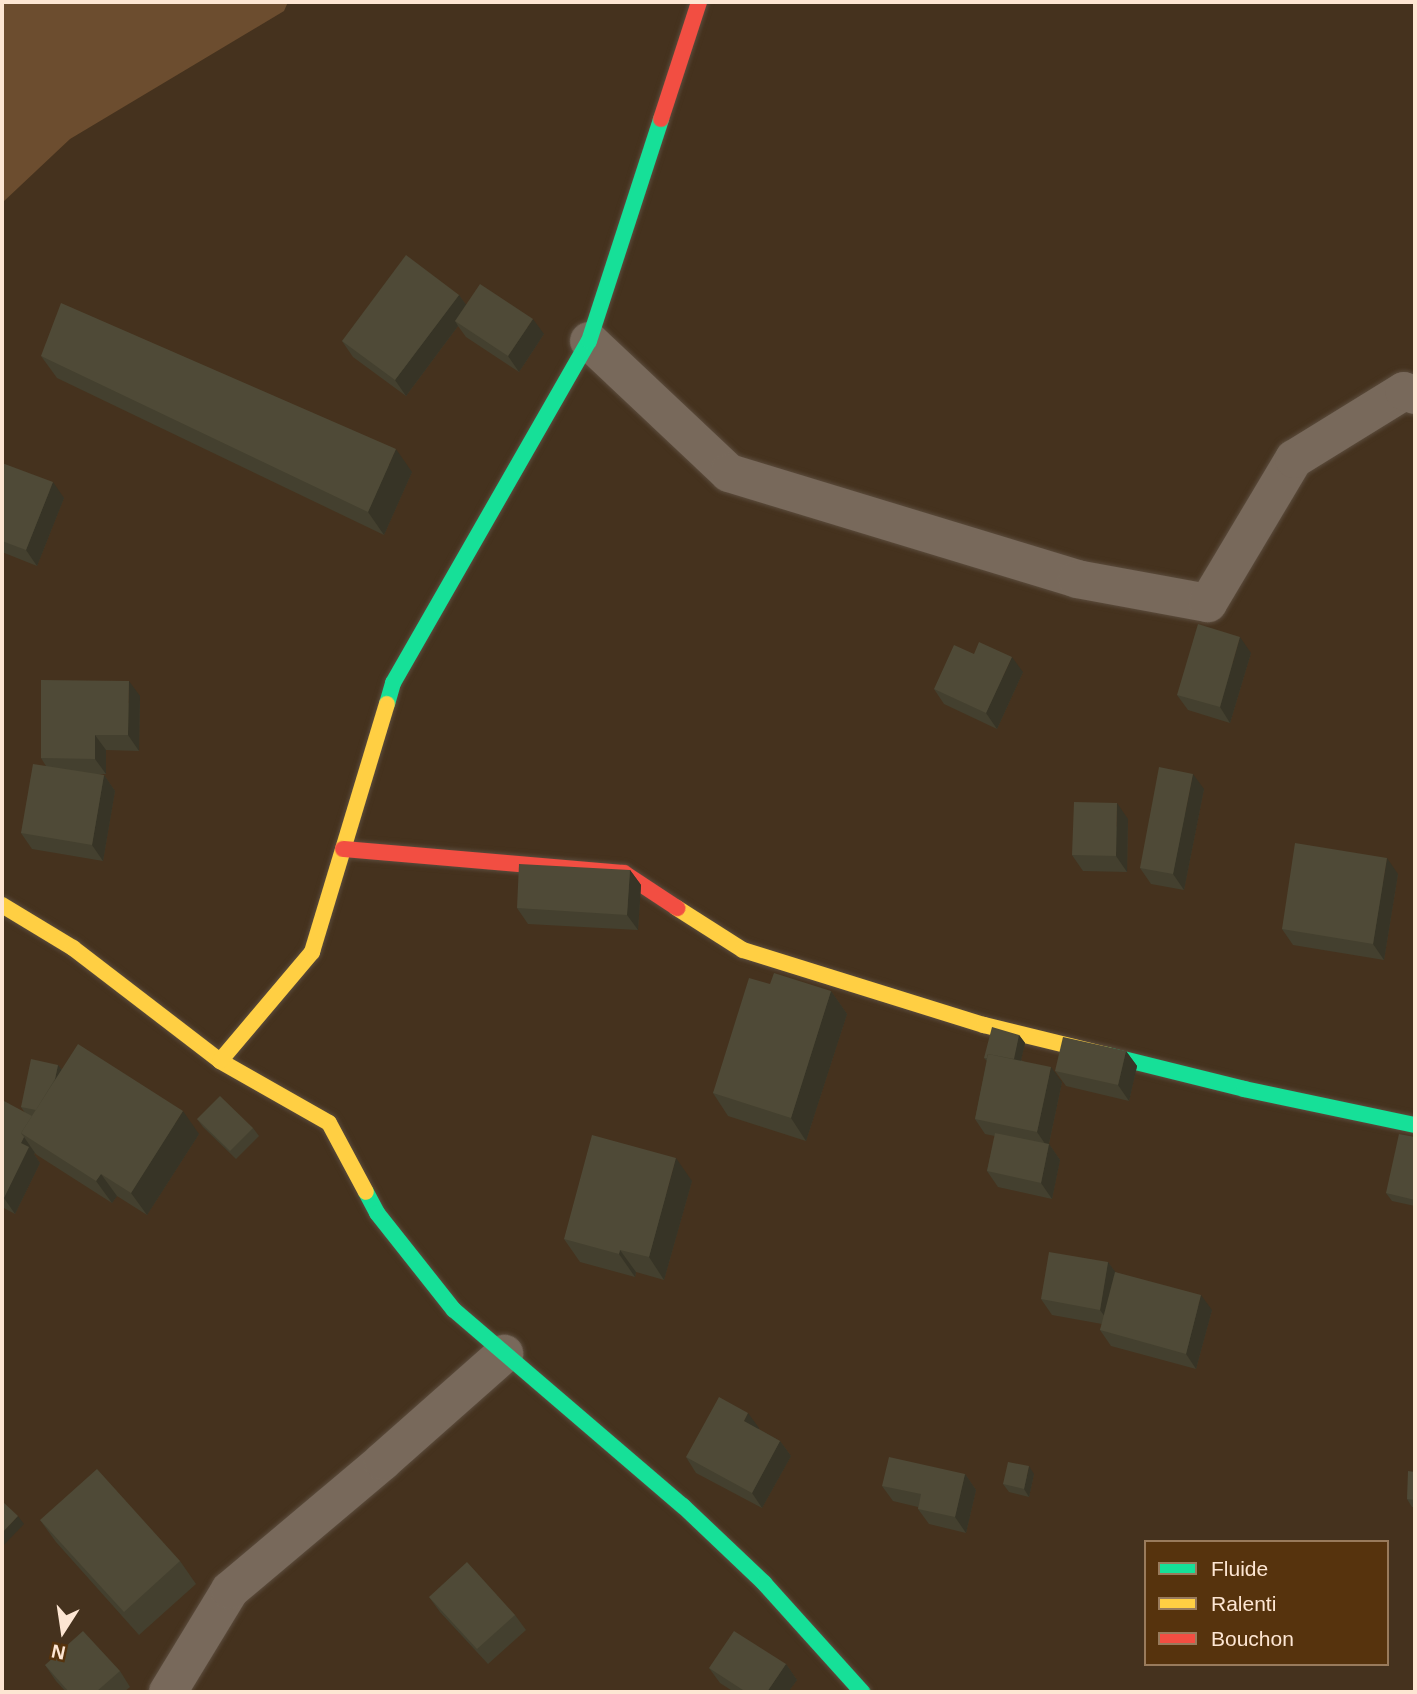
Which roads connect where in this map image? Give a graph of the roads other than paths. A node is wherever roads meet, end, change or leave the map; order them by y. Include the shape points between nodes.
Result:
1 (699, 2) edge
2 (589, 341) junction
3 (1415, 394) edge
4 (343, 849) junction
5 (2, 905) edge
6 (220, 1061) junction
7 (1415, 1125) edge
8 (504, 1354) junction
9 (168, 1692) edge
10 (862, 1692) edge

1 - 2 street
2 - 3 street via 729,473 1077,579 1208,603 1294,459 1404,391
2 - 4 street via 393,683
4 - 6 street via 312,952
4 - 7 street via 624,873 743,950 984,1025
5 - 6 street via 73,948
6 - 8 street via 329,1123 377,1213 454,1310
8 - 9 street via 230,1590
8 - 10 street via 683,1506 764,1583

